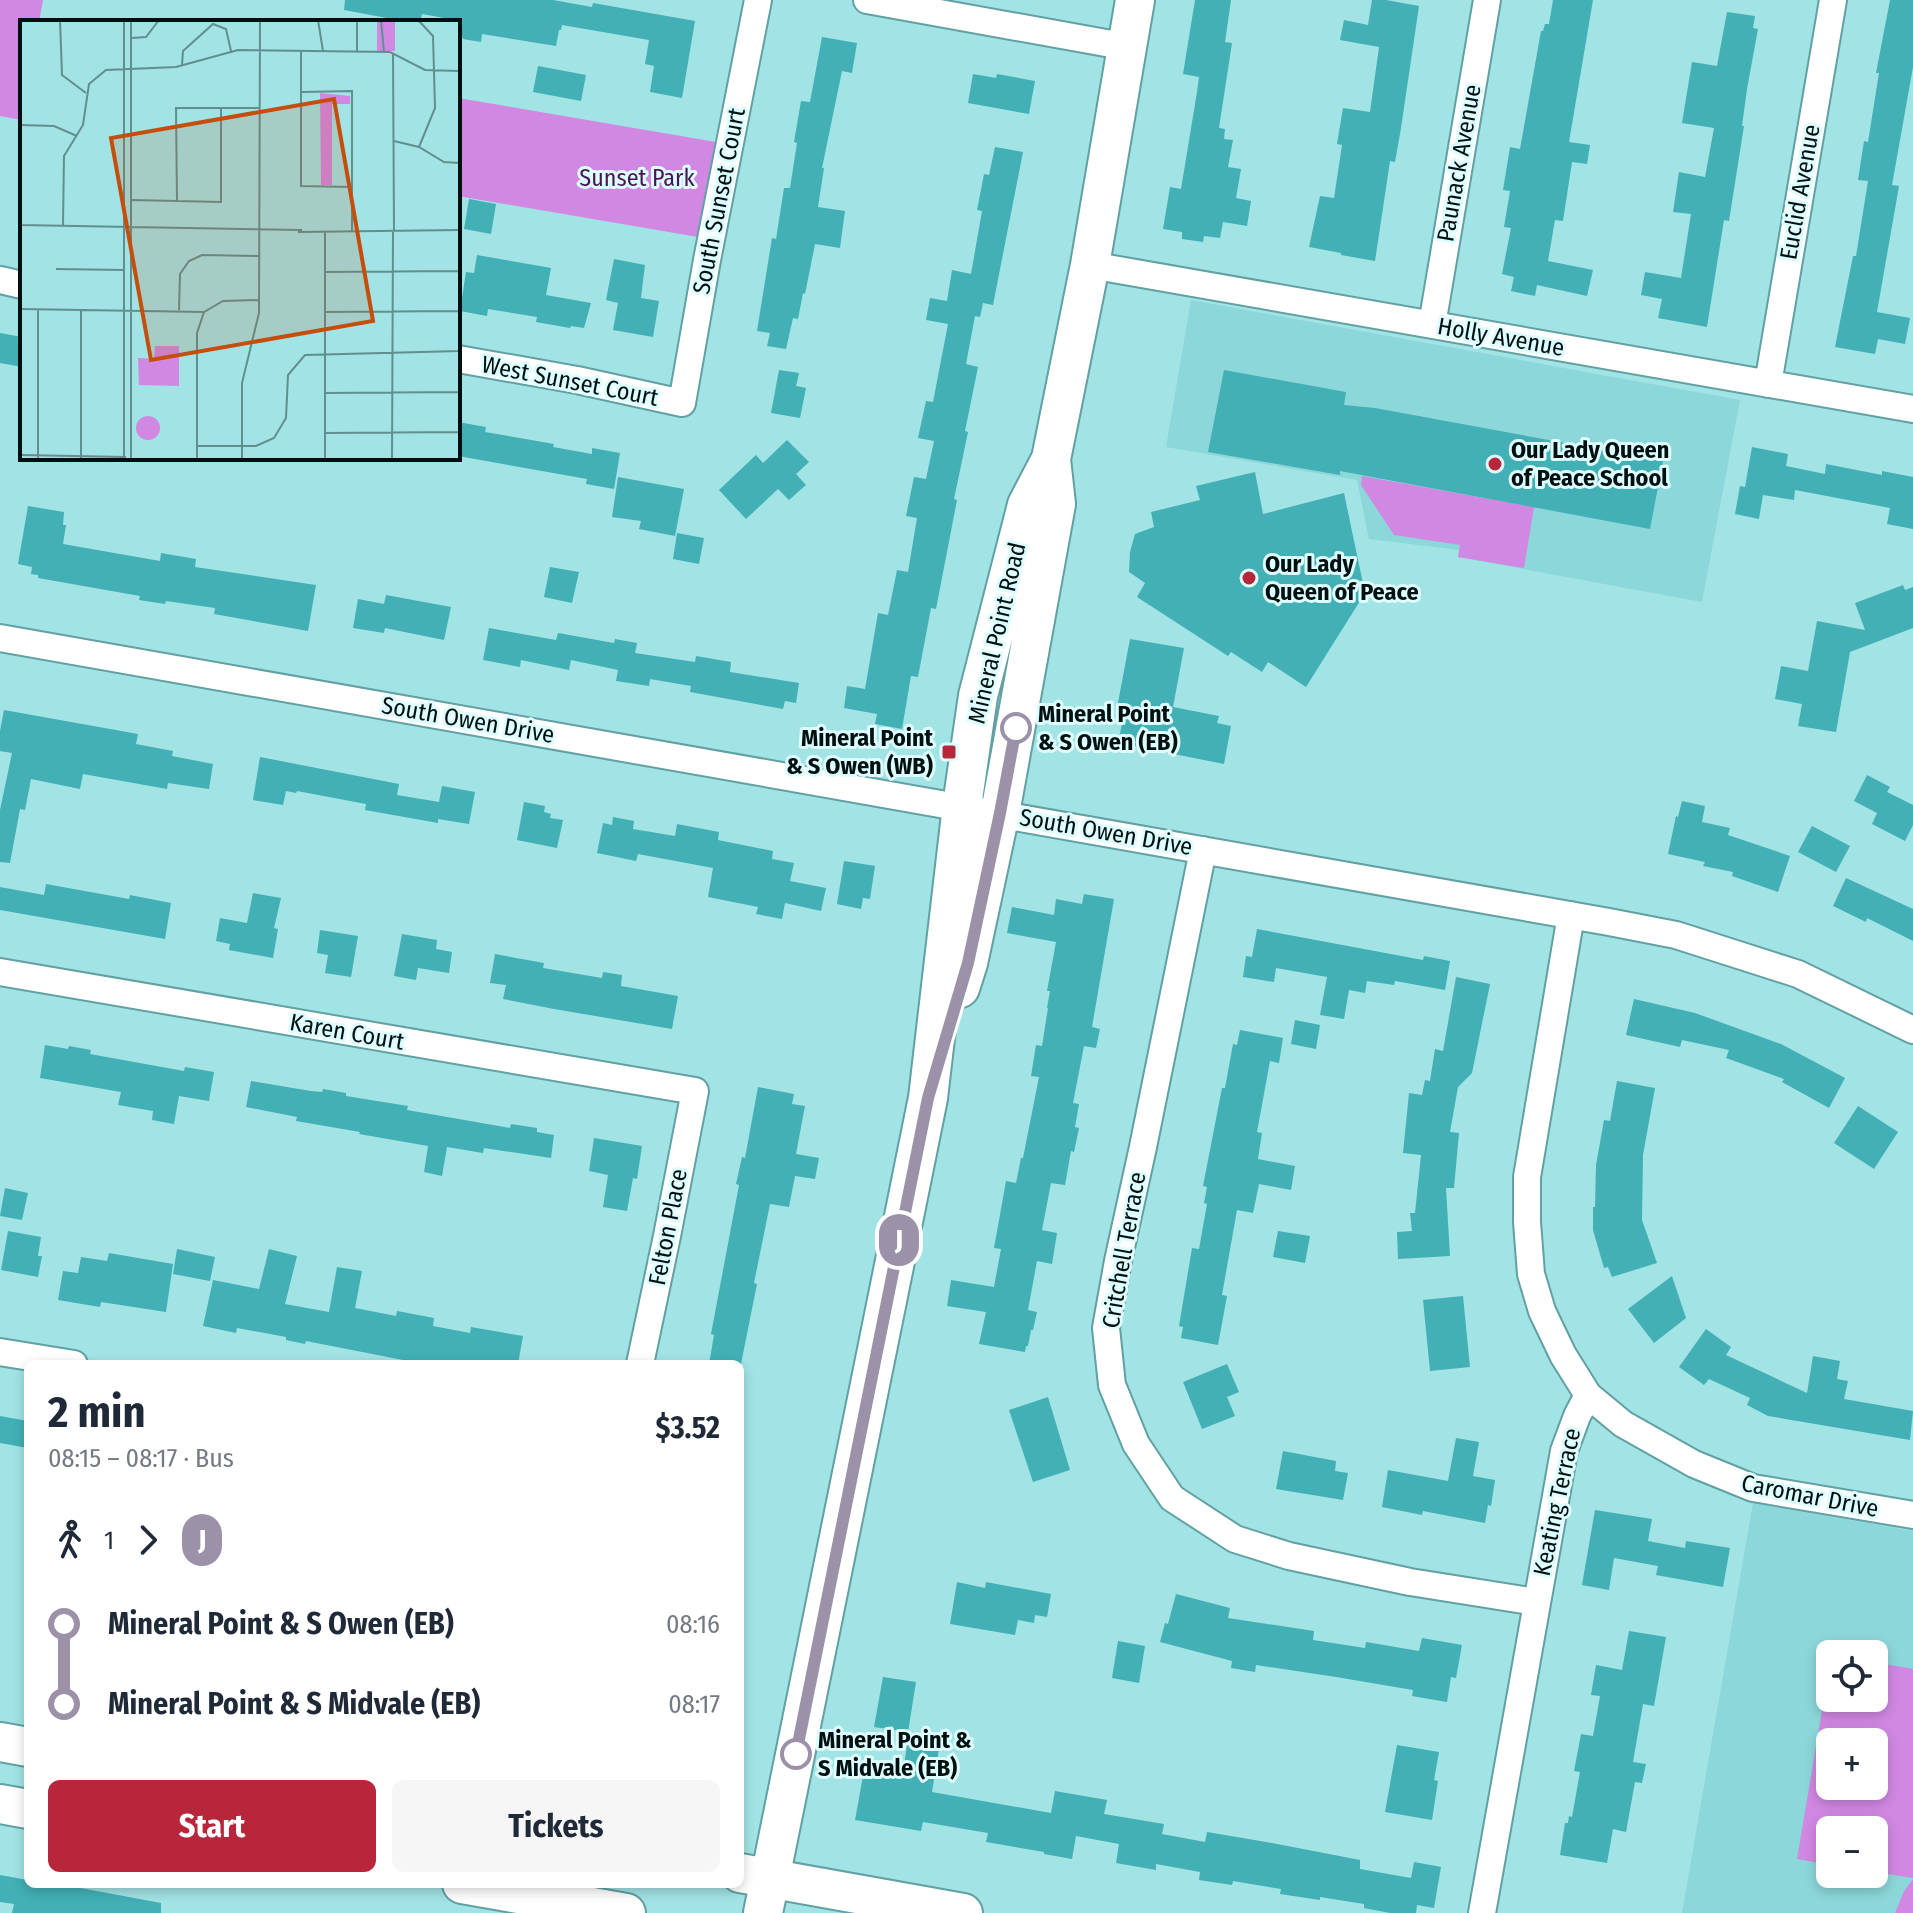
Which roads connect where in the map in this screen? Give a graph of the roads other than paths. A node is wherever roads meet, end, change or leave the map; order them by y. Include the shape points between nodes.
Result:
1 (758, 0) edge
2 (867, 0) edge
3 (1135, 0) edge
4 (1487, 0) edge
5 (1833, 0) edge
6 (1128, 47) junction
7 (1090, 265) junction
8 (0, 280) edge
9 (20, 285) edge
10 (1432, 325) junction
11 (460, 359) edge
12 (1768, 384) junction
13 (682, 403) joint
14 (1913, 409) edge
15 (1051, 459) junction
16 (0, 638) edge
17 (962, 806) junction
18 (1000, 813) junction
19 (1203, 850) junction
20 (1571, 915) junction
21 (0, 972) edge
22 (1913, 1030) edge
23 (695, 1091) joint
24 (928, 1098) junction
25 (0, 1352) edge
26 (49, 1360) edge
27 (641, 1360) edge
28 (1588, 1395) junction
29 (1913, 1515) edge
30 (1536, 1602) junction
31 (0, 1742) edge
32 (24, 1746) edge
33 (0, 1804) edge
34 (24, 1808) edge
35 (485, 1888) edge
36 (757, 1888) edge
37 (626, 1913) edge
38 (963, 1913) edge
39 (1482, 1913) edge

1 - 13 street, South Sunset Court
2 - 6 street
3 - 6 main road, Mineral Point Road
4 - 10 street, Paunack Avenue
5 - 12 street, Euclid Avenue
6 - 7 main road, Mineral Point Road
7 - 10 street, Holly Avenue
7 - 15 main road, Mineral Point Road
8 - 9 street
10 - 12 street, Holly Avenue
11 - 13 street, West Sunset Court
12 - 14 street, Holly Avenue
15 - 17 main road, Mineral Point Road via 1027,505 978,696
15 - 18 main road, Mineral Point Road via 1056,504
16 - 17 street, South Owen Drive
17 - 18 street, South Owen Drive
17 - 24 main road, Mineral Point Road
18 - 19 street, South Owen Drive
18 - 24 main road, Mineral Point Road via 968,963
19 - 20 street, South Owen Drive
19 - 30 street, Critchell Terrace via 1106,1328 1112,1385 1136,1444 1172,1498 1235,1539 1410,1582
20 - 22 street, South Owen Drive via 1676,935 1798,974
20 - 28 street via 1527,1177 1527,1222 1531,1274 1542,1311
21 - 23 street, Karen Court
23 - 27 street, Felton Place
24 - 36 main road, Mineral Point Road
25 - 26 street
28 - 29 street, Caromar Drive via 1623,1424 1732,1481
28 - 30 street, Keating Terrace via 1564,1451
30 - 39 street, Keating Terrace
31 - 32 main road
33 - 34 main road
35 - 37 main road
36 - 38 main road

